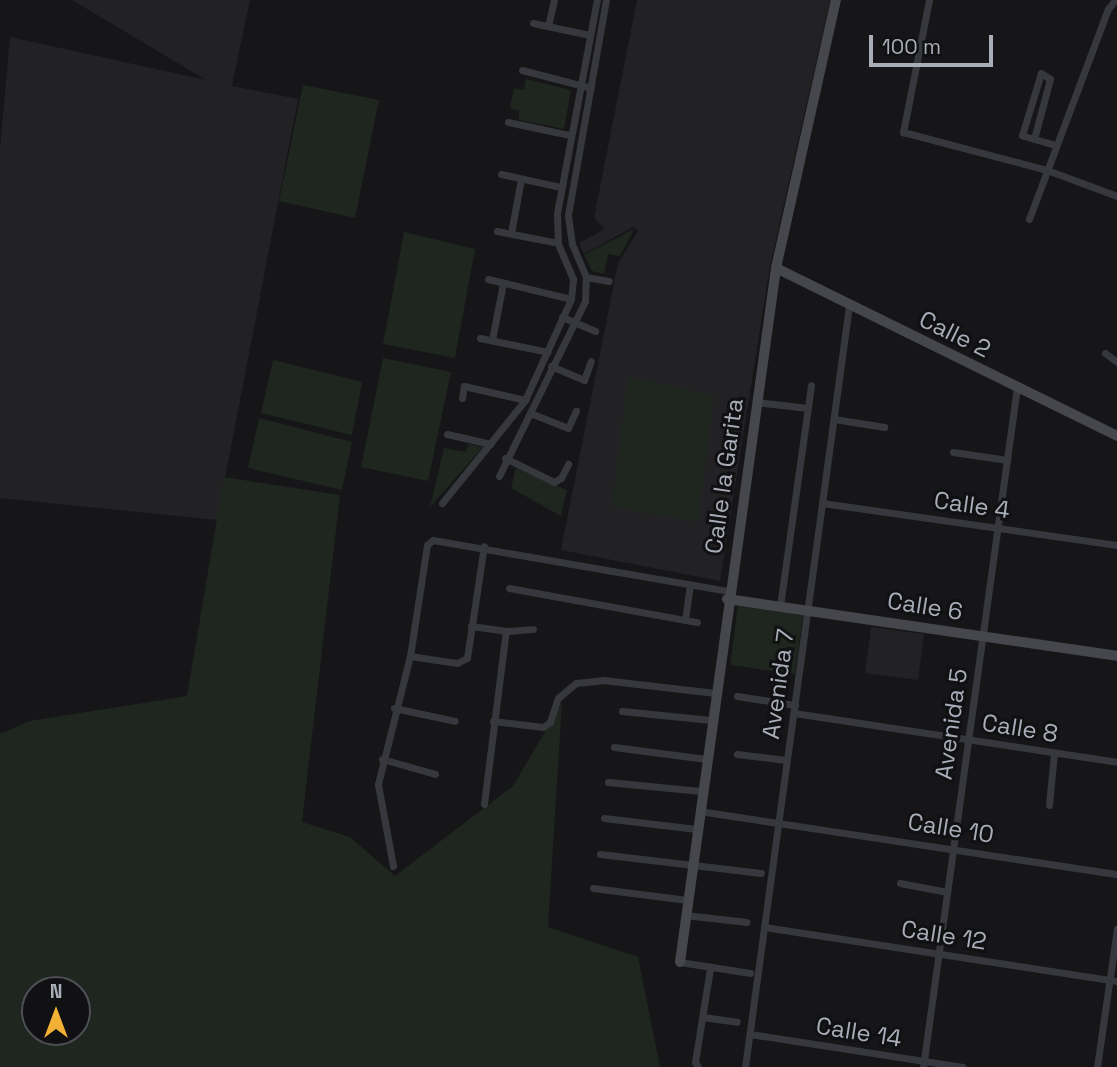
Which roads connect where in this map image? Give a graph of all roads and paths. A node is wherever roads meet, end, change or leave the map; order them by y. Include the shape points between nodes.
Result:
1 (554, 0) edge
2 (597, 0) edge
3 (606, 0) edge
4 (836, 0) edge
5 (929, 0) edge
6 (1115, 0) edge
7 (533, 23) dead end
8 (548, 26) junction
9 (590, 34) junction
10 (522, 70) dead end
11 (579, 86) junction
12 (591, 88) junction
13 (508, 121) dead end
14 (569, 135) junction
15 (1034, 139) junction
16 (1056, 145) junction
17 (1046, 170) junction
18 (500, 174) dead end
19 (521, 179) junction
20 (560, 187) junction
21 (1117, 196) edge
22 (1029, 219) dead end
23 (497, 231) dead end
24 (511, 233) junction
25 (558, 243) junction
26 (776, 268) junction
27 (586, 277) junction
28 (488, 279) dead end
29 (609, 281) dead end
30 (503, 282) junction
31 (571, 299) junction
32 (849, 306) junction
33 (562, 317) junction
34 (575, 323) junction
35 (595, 331) dead end
36 (480, 338) dead end
37 (492, 340) junction
38 (548, 352) junction
39 (1105, 353) dead end
40 (592, 362) dead end
41 (1117, 362) edge
42 (551, 366) junction
43 (811, 385) dead end
44 (1017, 387) junction
45 (462, 398) dead end
46 (525, 400) junction
47 (756, 402) junction
48 (807, 408) junction
49 (576, 411) dead end
50 (530, 412) junction
51 (834, 419) junction
52 (509, 424) junction
53 (884, 427) dead end
54 (519, 431) junction
55 (447, 434) dead end
56 (1117, 436) edge
57 (491, 444) junction
58 (953, 452) dead end
59 (505, 458) junction
60 (1007, 460) junction
61 (568, 464) dead end
62 (499, 477) dead end
63 (442, 503) dead end
64 (822, 503) junction
65 (998, 528) junction
66 (1117, 545) edge
67 (484, 546) junction
68 (690, 584) junction
69 (509, 588) dead end
70 (728, 595) junction
71 (780, 606) junction
72 (808, 609) junction
73 (685, 620) junction
74 (697, 622) dead end
75 (471, 626) junction
76 (533, 629) dead end
77 (506, 631) junction
78 (982, 636) junction
79 (410, 656) junction
80 (1117, 656) edge
81 (715, 693) junction
82 (737, 696) dead end
83 (394, 708) junction
84 (794, 709) junction
85 (622, 711) dead end
86 (711, 720) junction
87 (455, 721) dead end
88 (493, 721) junction
89 (968, 740) junction
90 (614, 747) dead end
91 (1054, 753) junction
92 (737, 754) dead end
93 (382, 759) junction
94 (706, 759) junction
95 (787, 760) junction
96 (1117, 762) edge
97 (435, 774) dead end
98 (608, 782) dead end
99 (701, 791) junction
100 (484, 804) dead end
101 (1049, 804) dead end
102 (699, 811) junction
103 (604, 818) dead end
104 (779, 822) junction
105 (696, 829) junction
106 (953, 848) junction
107 (600, 854) dead end
108 (692, 864) junction
109 (393, 866) dead end
110 (761, 873) dead end
111 (1117, 874) edge
112 (900, 883) dead end
113 (593, 888) dead end
114 (947, 891) junction
115 (687, 900) junction
116 (685, 915) junction
117 (747, 922) dead end
118 (764, 926) junction
119 (1117, 928) edge
120 (939, 954) junction
121 (680, 962) joint
122 (710, 968) junction
123 (750, 973) dead end
124 (1113, 981) edge
125 (703, 1017) junction
126 (737, 1023) dead end
127 (750, 1034) junction
128 (923, 1064) edge
129 (698, 1067) edge
130 (745, 1067) edge
131 (962, 1067) edge
132 (1097, 1067) edge

1 - 8 street
2 - 9 street
3 - 12 street
4 - 26 street, Calle la Garita
5 - 17 street via 903,132
6 - 16 street
7 - 8 street
8 - 9 street
9 - 11 street
10 - 11 street
11 - 12 street
11 - 14 street
12 - 27 street via 568,215 572,243
13 - 14 street
14 - 20 street
15 - 15 street via 1022,132 1041,73 1050,79
15 - 16 street
16 - 17 street
17 - 21 street
17 - 22 street
18 - 19 street
19 - 20 street
19 - 24 street
20 - 25 street
23 - 24 street
24 - 25 street
25 - 31 street via 573,279
26 - 32 street, Calle 2
26 - 47 street, Calle la Garita
27 - 29 street
27 - 34 street via 585,301
28 - 30 street
30 - 31 street
30 - 37 street
31 - 33 street
32 - 44 street, Calle 2
32 - 51 street, Avenida 7
33 - 34 street
33 - 38 street
34 - 35 street
34 - 42 street
36 - 37 street
37 - 38 street
38 - 46 street
39 - 41 street
40 - 42 street via 583,380
42 - 50 street
43 - 48 street
44 - 56 street, Calle 2
44 - 60 street, Avenida 5
45 - 46 street via 464,386
46 - 52 street
47 - 48 street
47 - 70 street, Calle la Garita
48 - 71 street
49 - 50 street via 568,428
50 - 54 street
51 - 53 street
51 - 64 street, Avenida 7
52 - 54 street
52 - 57 street
54 - 59 street
55 - 57 street
57 - 63 street
58 - 60 street
59 - 61 street via 554,482
59 - 62 street
60 - 65 street, Avenida 5
64 - 65 street, Calle 4
64 - 72 street, Avenida 7
65 - 66 street, Calle 4
65 - 78 street, Avenida 5
67 - 68 street
67 - 75 street
67 - 79 street via 433,540 427,545
68 - 70 street
68 - 73 street
69 - 73 street
70 - 71 street, Calle 6
70 - 81 street, Calle la Garita
71 - 72 street, Calle 6
72 - 78 street, Calle 6
72 - 84 street, Avenida 7
73 - 74 street
75 - 77 street
75 - 79 street via 463,663
76 - 77 street
77 - 88 street
78 - 80 street, Calle 6
78 - 89 street, Avenida 5
79 - 83 street
81 - 86 street, Calle la Garita
81 - 88 street via 603,680 576,683 558,698 550,722 543,727
82 - 84 street, Calle 8
83 - 87 street
83 - 93 street
84 - 89 street, Calle 8
84 - 95 street, Avenida 7
85 - 86 street
86 - 94 street, Calle la Garita
88 - 100 street
89 - 91 street, Calle 8
89 - 106 street, Avenida 5
90 - 94 street
91 - 96 street, Calle 8
91 - 101 street
92 - 95 street
93 - 97 street
93 - 109 street via 377,784
94 - 99 street, Calle la Garita
95 - 104 street, Avenida 7
98 - 99 street
99 - 102 street, Calle la Garita
102 - 104 street, Calle 10
102 - 105 street, Calle la Garita
103 - 105 street
104 - 106 street, Calle 10
104 - 118 street, Avenida 7
105 - 108 street, Calle la Garita
106 - 111 street, Calle 10
106 - 114 street, Avenida 5
107 - 108 street
108 - 110 street
108 - 115 street, Calle la Garita
112 - 114 street
113 - 115 street
114 - 120 street, Avenida 5
115 - 116 street, Calle la Garita
116 - 117 street
116 - 121 street, Calle la Garita
118 - 120 street, Calle 12
118 - 127 street, Avenida 7
119 - 124 street
120 - 124 street, Calle 12
120 - 128 street, Avenida 5
121 - 122 street
122 - 123 street
122 - 125 street
124 - 132 street
125 - 126 street
125 - 129 street
127 - 128 street, Calle 14
127 - 130 street, Avenida 7
128 - 131 street, Calle 14

